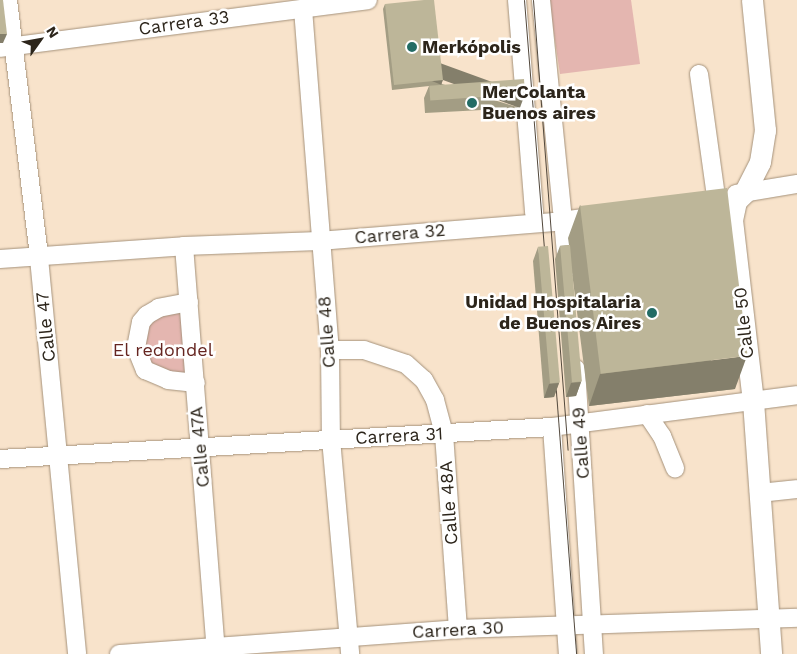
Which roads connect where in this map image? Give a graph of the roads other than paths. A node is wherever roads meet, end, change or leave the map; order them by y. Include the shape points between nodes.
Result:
1 (8, 0) edge
2 (368, 0) edge
3 (517, 0) edge
4 (541, 0) edge
5 (752, 0) edge
6 (238, 8) edge
7 (304, 9) junction
8 (6, 47) edge
9 (699, 74) dead end
10 (797, 184) edge
11 (745, 192) junction
12 (716, 197) junction
13 (697, 200) edge
14 (562, 211) dead end
15 (534, 213) dead end
16 (611, 214) edge
17 (564, 231) dead end
18 (319, 241) junction
19 (184, 246) junction
20 (39, 258) junction
21 (0, 259) edge
22 (569, 290) edge
23 (189, 302) junction
24 (574, 348) edge
25 (330, 350) junction
26 (196, 383) junction
27 (797, 395) edge
28 (753, 401) junction
29 (647, 414) junction
30 (580, 423) junction
31 (552, 427) junction
32 (444, 434) junction
33 (331, 439) junction
34 (200, 446) junction
35 (58, 457) junction
36 (0, 459) edge
37 (675, 468) dead end
38 (797, 489) edge
39 (760, 493) junction
40 (797, 618) edge
41 (768, 619) junction
42 (592, 624) junction
43 (566, 625) junction
44 (458, 629) junction
45 (349, 646) edge
46 (216, 649) junction
47 (77, 654) edge
48 (119, 654) edge
49 (568, 654) edge
50 (594, 654) edge
51 (771, 654) edge

1 - 8 street, Calle 47
2 - 7 street, Carrera 33
3 - 15 street
4 - 14 street
5 - 11 main road, Calle 50 via 765,130 760,162
6 - 7 street, Carrera 33
6 - 8 street, Carrera 33
7 - 18 street, Calle 48
8 - 20 street, Calle 47
9 - 12 street
10 - 11 street
11 - 12 street
11 - 28 main road, Calle 50 via 736,201 732,220
12 - 13 street
16 - 18 street, Carrera 32 via 551,223
17 - 22 street
18 - 19 street, Carrera 32
18 - 25 street, Calle 48
19 - 20 street, Carrera 32
19 - 23 street, Calle 47A
20 - 21 street, Carrera 32
20 - 35 street, Calle 47
23 - 26 street, Calle 47A
23 - 26 street via 159,308 147,315 141,322 136,348 145,370 168,380
24 - 30 street, Calle 49
25 - 32 street, Calle 48A via 364,350 406,364 424,380 435,400
25 - 33 street, Calle 48
26 - 34 street, Calle 47A
27 - 28 street, Carrera 31
28 - 29 street, Carrera 31
28 - 39 main road, Calle 50
29 - 30 street, Carrera 31
29 - 37 street via 662,436
30 - 31 street, Carrera 31
30 - 42 street, Calle 49
31 - 32 street, Carrera 31
31 - 43 street, Calle 49
32 - 33 street, Carrera 31
32 - 44 street, Calle 48A
33 - 34 street, Carrera 31
33 - 45 street, Calle 48
34 - 35 street, Carrera 31
34 - 46 street, Calle 47A
35 - 36 street, Carrera 31
35 - 47 street, Calle 47
38 - 39 street
39 - 41 main road, Calle 50
40 - 41 street, Carrera 30
41 - 42 street, Carrera 30
41 - 51 main road, Calle 50
42 - 43 street, Carrera 30
42 - 50 street, Calle 49
43 - 44 street, Carrera 30
43 - 49 street, Calle 49
44 - 45 street, Carrera 30
45 - 46 street, Carrera 30
46 - 48 street, Carrera 30

